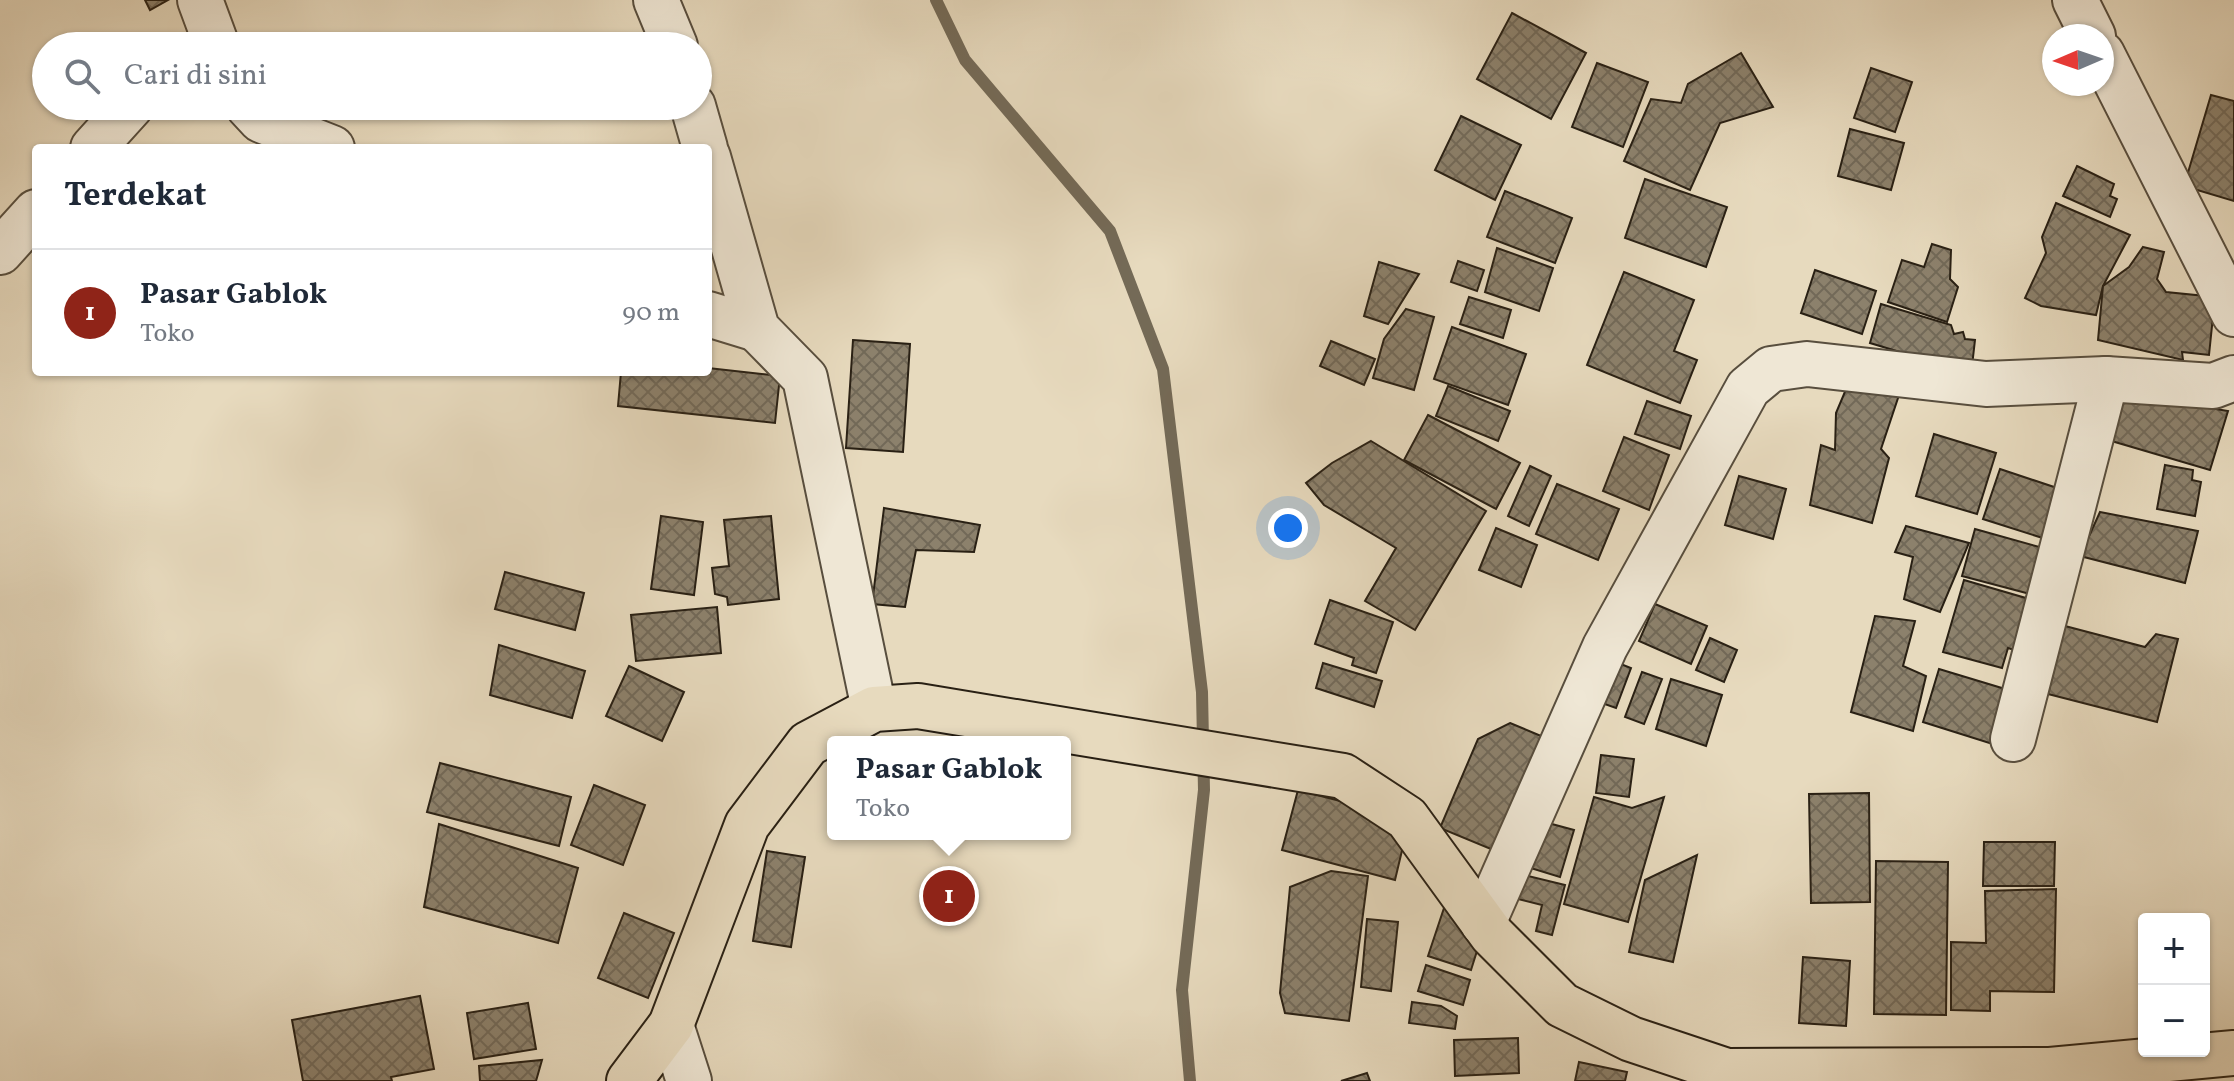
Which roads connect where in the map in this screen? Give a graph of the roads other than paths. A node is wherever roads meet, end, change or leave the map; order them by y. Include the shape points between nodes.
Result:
1 (656, 0) edge
2 (2075, 0) edge
3 (2087, 24) edge
4 (669, 32) edge
5 (2114, 77) edge
6 (118, 120) edge
7 (261, 120) edge
8 (697, 120) edge
9 (97, 144) edge
10 (322, 144) edge
11 (704, 144) edge
12 (712, 171) edge
13 (32, 216) edge
14 (0, 252) edge
15 (2233, 309) edge
16 (712, 315) edge
17 (757, 329) junction
18 (2234, 378) edge
19 (2106, 379) junction
20 (874, 709) junction
21 (2013, 739) dead end
22 (1483, 923) junction
23 (671, 1025) junction
24 (2234, 1053) edge
25 (629, 1081) edge
26 (689, 1081) edge

1 - 4 street
2 - 3 street
5 - 15 street
6 - 9 street
7 - 10 street
8 - 11 street
12 - 17 street
13 - 14 street
16 - 17 street
17 - 20 street via 805,378
18 - 19 street via 2213,386
19 - 21 street
19 - 22 street via 1986,384 1807,364 1771,369 1748,388 1605,647
20 - 22 main road via 918,706 1343,776 1407,818
20 - 23 main road via 808,744 747,825
22 - 24 main road via 1562,1005 1631,1039 1727,1071 2050,1070
23 - 25 main road
23 - 26 street

